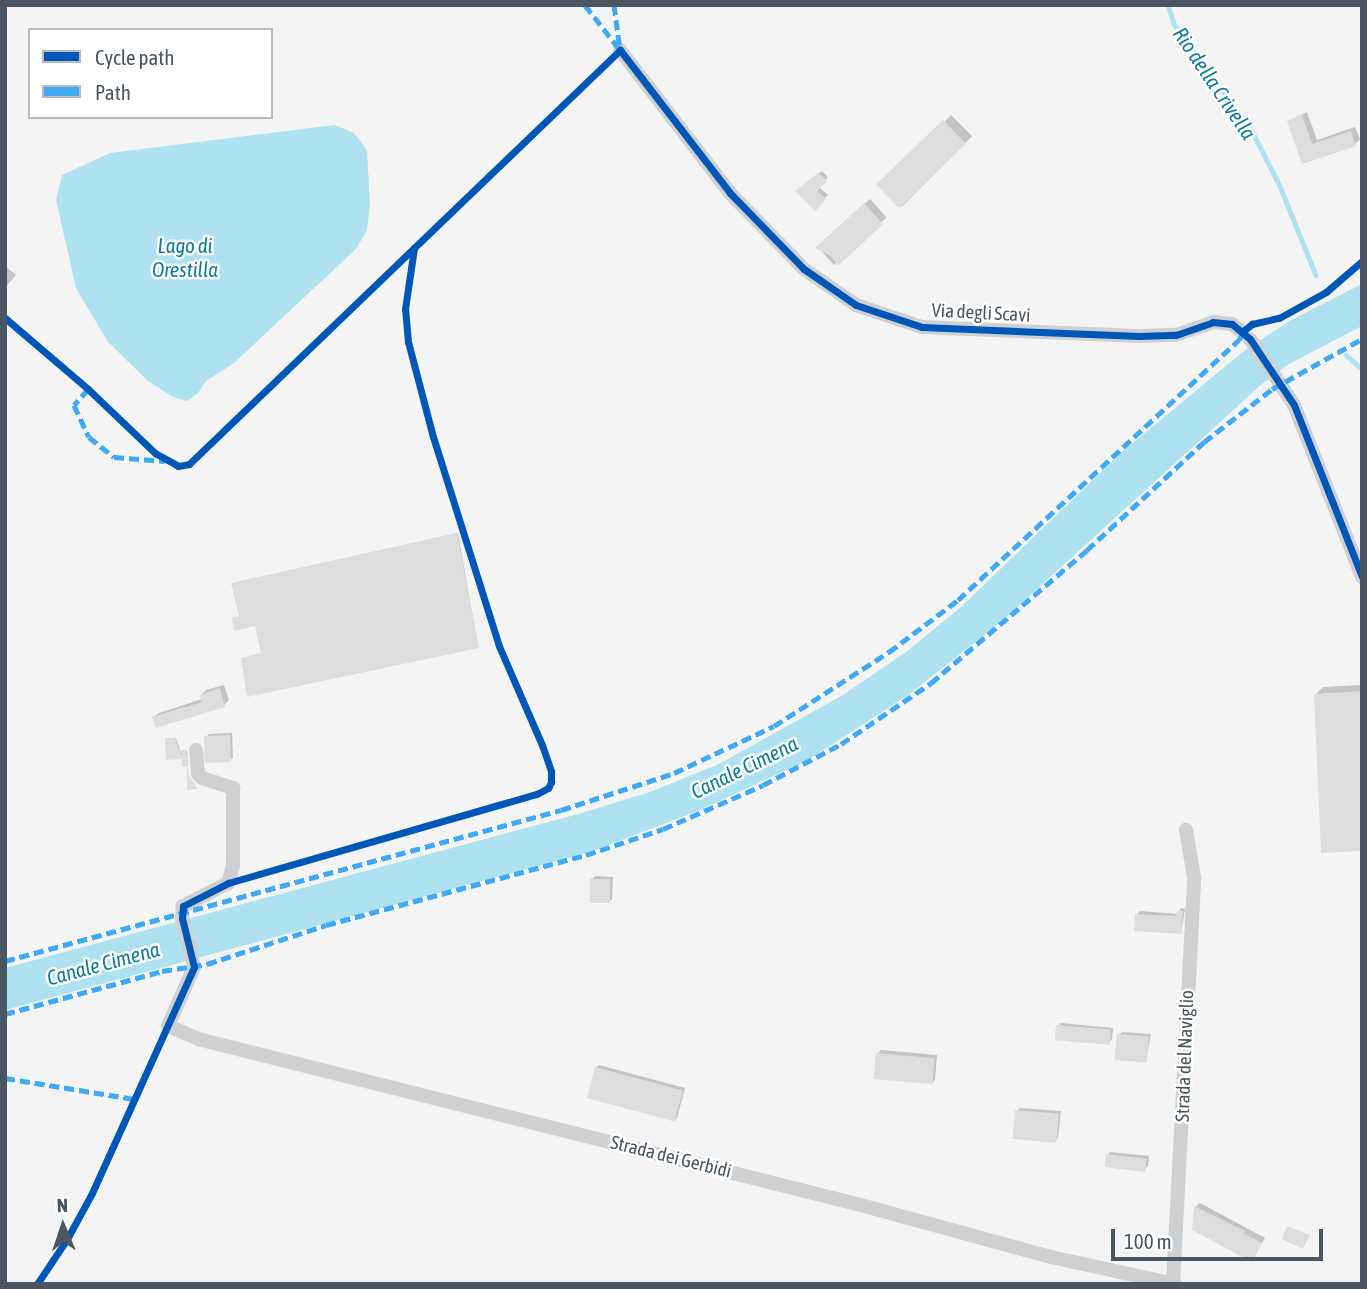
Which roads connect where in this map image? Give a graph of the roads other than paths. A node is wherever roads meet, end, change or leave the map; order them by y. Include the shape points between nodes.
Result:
1 (620, 50) dead end
2 (1362, 577) edge
3 (196, 750) dead end
4 (1186, 830) dead end
5 (1174, 1284) edge

1 - 2 street, Via degli Scavi via 730,193 804,270 856,304 922,327 1139,336 1176,335 1213,322 1232,324 1246,336 1294,405
3 - 5 street, Strada dei Gerbidi via 198,774 233,788 233,866 228,883 183,906 194,967 168,1026 198,1040
4 - 5 street, Strada del Naviglio via 1194,877

